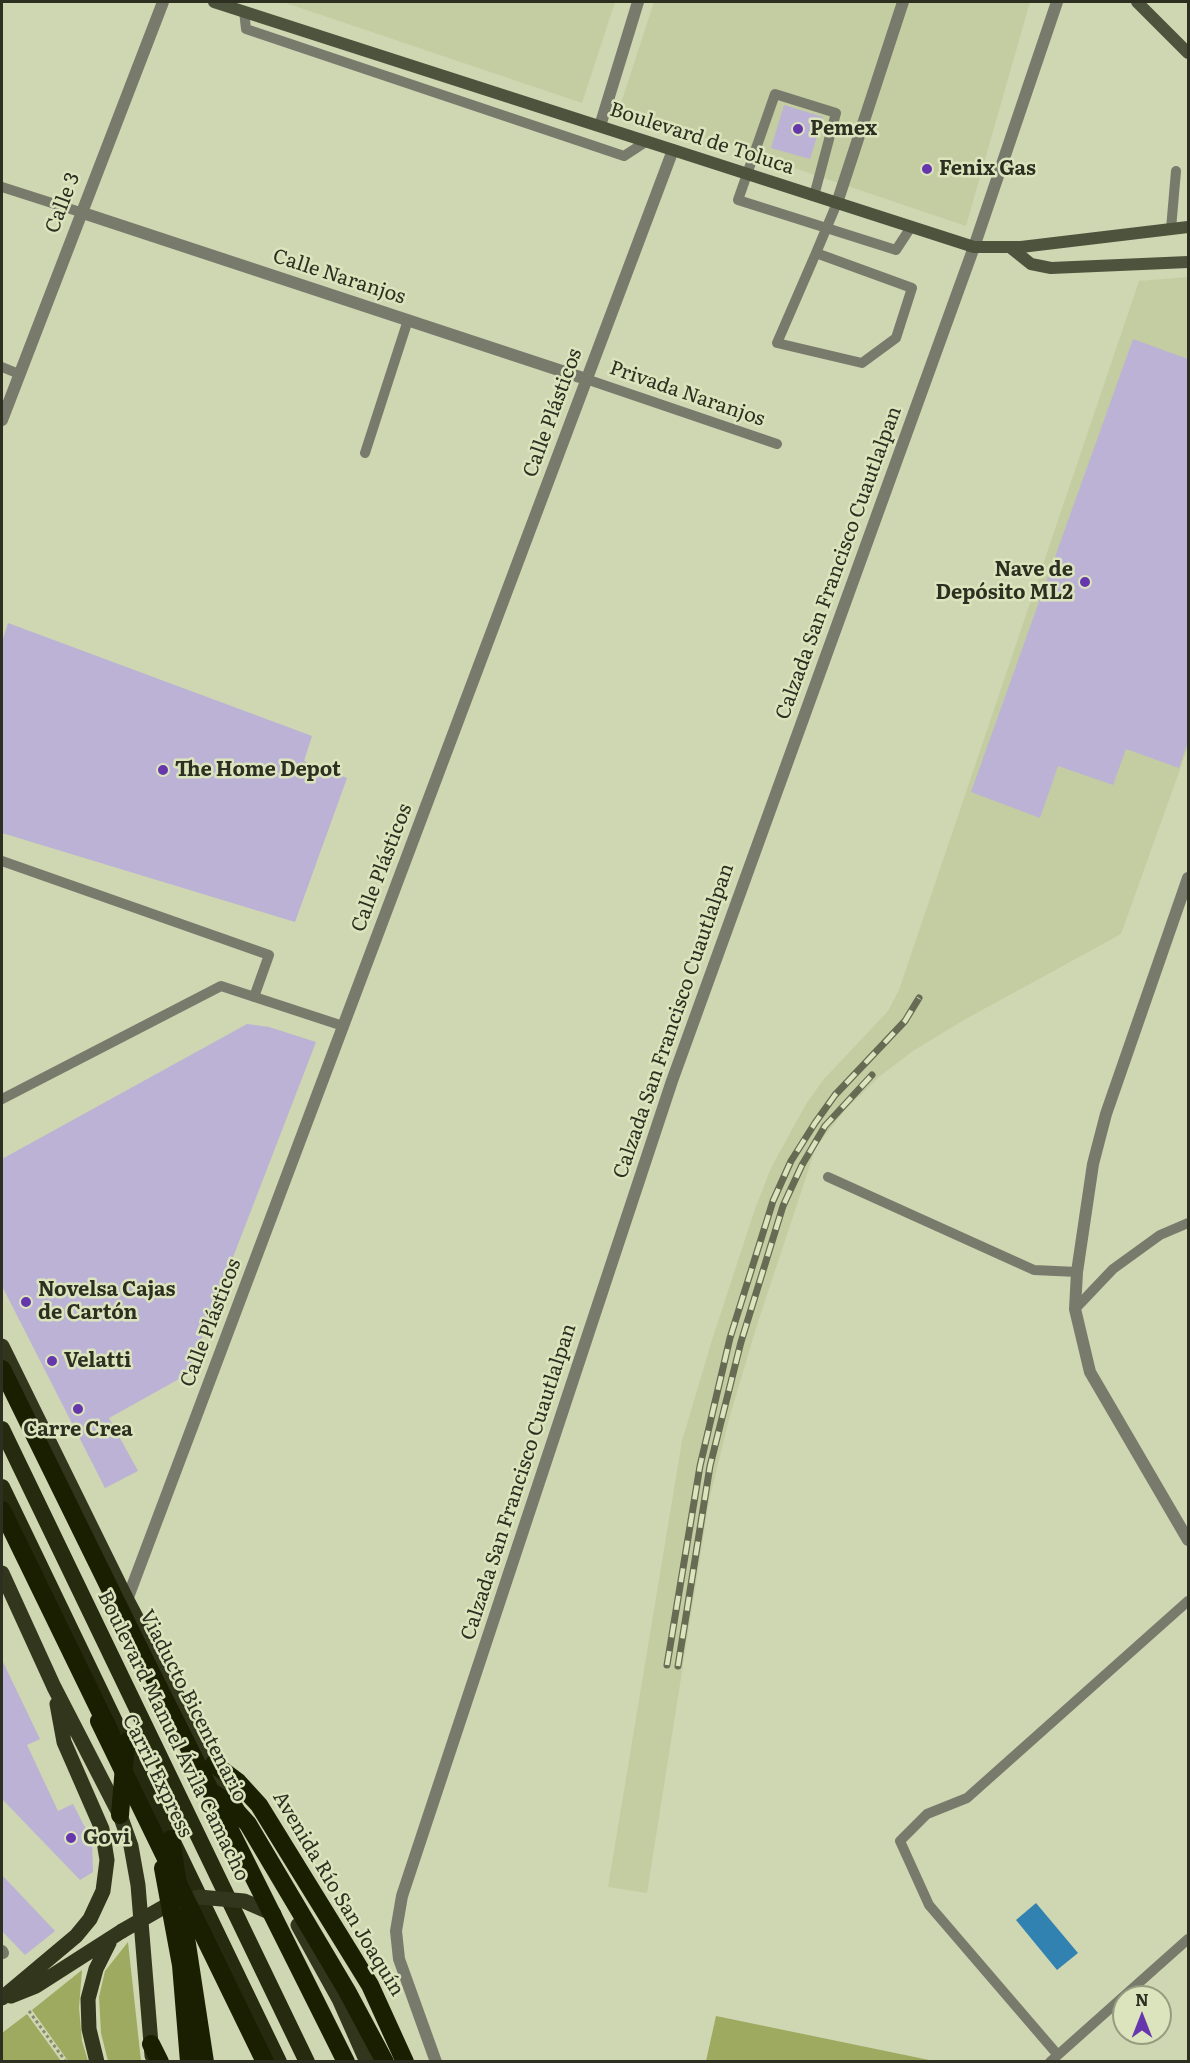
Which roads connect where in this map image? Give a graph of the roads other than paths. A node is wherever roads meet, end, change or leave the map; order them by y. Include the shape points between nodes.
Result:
1 (163, 2) edge
2 (214, 2) edge
3 (638, 2) edge
4 (903, 2) edge
5 (1057, 2) edge
6 (1137, 2) edge
7 (244, 12) junction
8 (367, 51) junction
9 (1188, 53) edge
10 (361, 68) junction
11 (462, 82) junction
12 (516, 99) junction
13 (456, 100) junction
14 (510, 118) junction
15 (600, 126) junction
16 (647, 141) junction
17 (673, 150) junction
18 (1176, 171) dead end
19 (746, 173) junction
20 (2, 187) edge
21 (814, 196) junction
22 (837, 203) junction
23 (80, 212) junction
24 (911, 227) junction
25 (1188, 227) edge
26 (828, 229) junction
27 (1171, 229) junction
28 (974, 247) junction
29 (1011, 248) junction
30 (816, 253) junction
31 (1188, 262) edge
32 (408, 320) junction
33 (2, 367) edge
34 (19, 374) junction
35 (586, 379) junction
36 (2, 420) edge
37 (777, 444) dead end
38 (365, 453) dead end
39 (2, 861) edge
40 (1188, 878) edge
41 (254, 997) junction
42 (343, 1026) junction
43 (2, 1099) edge
44 (828, 1177) dead end
45 (1188, 1223) edge
46 (1077, 1272) junction
47 (1075, 1309) junction
48 (2, 1346) edge
49 (2, 1370) edge
50 (2, 1429) edge
51 (2, 1487) edge
52 (2, 1510) edge
53 (2, 1525) edge
54 (1188, 1540) edge
55 (2, 1573) edge
56 (127, 1600) junction
57 (1188, 1601) edge
58 (54, 1687) junction
59 (126, 1742) junction
60 (214, 1764) junction
61 (211, 1792) junction
62 (120, 1815) junction
63 (165, 1841) junction
64 (279, 1917) joint
65 (116, 1936) junction
66 (1188, 1939) edge
67 (312, 1951) junction
68 (2, 1999) edge
69 (152, 2053) edge
70 (1053, 2058) edge
71 (97, 2061) edge
72 (160, 2061) edge
73 (189, 2061) edge
74 (205, 2061) edge
75 (265, 2061) edge
76 (271, 2061) edge
77 (279, 2061) edge
78 (307, 2061) edge
79 (346, 2061) edge
80 (367, 2061) edge
81 (385, 2061) edge
82 (405, 2061) edge
83 (436, 2061) edge

1 - 23 street, Calle 3
2 - 7 main road, Boulevard de Toluca
3 - 15 street
4 - 22 street
5 - 28 street, Calzada San Francisco Cuautlalpan
6 - 9 main road
7 - 8 main road, Boulevard de Toluca
7 - 10 lane via 246,29
8 - 10 lane
8 - 11 main road, Boulevard de Toluca
10 - 13 lane
11 - 12 main road, Boulevard de Toluca
11 - 13 lane
12 - 14 lane
12 - 15 main road, Boulevard de Toluca
13 - 14 lane
14 - 16 lane via 624,156
15 - 16 main road, Boulevard de Toluca
16 - 17 main road, Boulevard de Toluca
17 - 19 main road, Boulevard de Toluca
17 - 35 street, Calle Plásticos
18 - 27 lane
19 - 21 main road, Boulevard de Toluca
19 - 21 lane via 775,94 836,113
19 - 26 lane via 738,200
20 - 23 lane
21 - 22 main road, Boulevard de Toluca
22 - 24 main road, Boulevard de Toluca
22 - 26 lane
23 - 32 street, Calle Naranjos
23 - 34 street, Calle 3
24 - 26 lane via 896,250
24 - 28 main road, Boulevard de Toluca
25 - 27 main road, Boulevard de Toluca
26 - 30 lane
27 - 29 main road, Boulevard de Toluca
28 - 29 main road, Boulevard de Toluca
28 - 83 street, Calzada San Francisco Cuautlalpan via 672,1081 402,1896 396,1931 399,1959
29 - 31 main road via 1031,264 1051,268
30 - 30 lane via 912,288 896,338 862,363 777,343
32 - 35 street, Calle Naranjos
32 - 38 lane
33 - 34 lane
34 - 36 street, Calle 3
35 - 37 lane, Privada Naranjos
35 - 42 street, Calle Plásticos
39 - 41 lane via 269,955
40 - 46 street via 1106,1114 1093,1164
41 - 42 lane
41 - 43 lane via 221,986
42 - 56 street, Calle Plásticos
44 - 46 lane via 1034,1270
45 - 47 lane via 1160,1235 1113,1269
46 - 47 street
47 - 54 street via 1090,1372
48 - 56 main road, Boulevard Manuel Ávila Camacho
49 - 61 highway, Viaducto Bicentenario, bridge
50 - 78 highway, Boulevard Manuel Ávila Camacho
51 - 59 highway
52 - 76 highway, Carril Express
53 - 63 highway, bridge
55 - 58 main road
56 - 60 main road, Boulevard Manuel Ávila Camacho
57 - 70 lane via 967,1798 927,1814 900,1841 929,1905
58 - 62 main road
58 - 68 main road via 64,1742 102,1829 106,1876 98,1906 84,1928
59 - 62 highway
59 - 63 highway
60 - 67 main road, Boulevard Manuel Ávila Camacho
60 - 82 highway, Avenida Río San Joaquín via 259,1805 370,1985
61 - 79 highway, Viaducto Bicentenario, bridge
61 - 81 highway, bridge via 229,1803 248,1824
62 - 69 main road via 138,1885
63 - 73 highway, bridge
63 - 74 highway
63 - 75 highway, bridge
63 - 77 highway
64 - 65 main road, bridge via 244,1901 199,1897 160,1908
64 - 67 main road
65 - 68 main road via 36,1986
65 - 71 main road via 96,1969 88,1999 89,2029
66 - 70 lane
67 - 80 main road, Boulevard Manuel Ávila Camacho
69 - 72 highway

